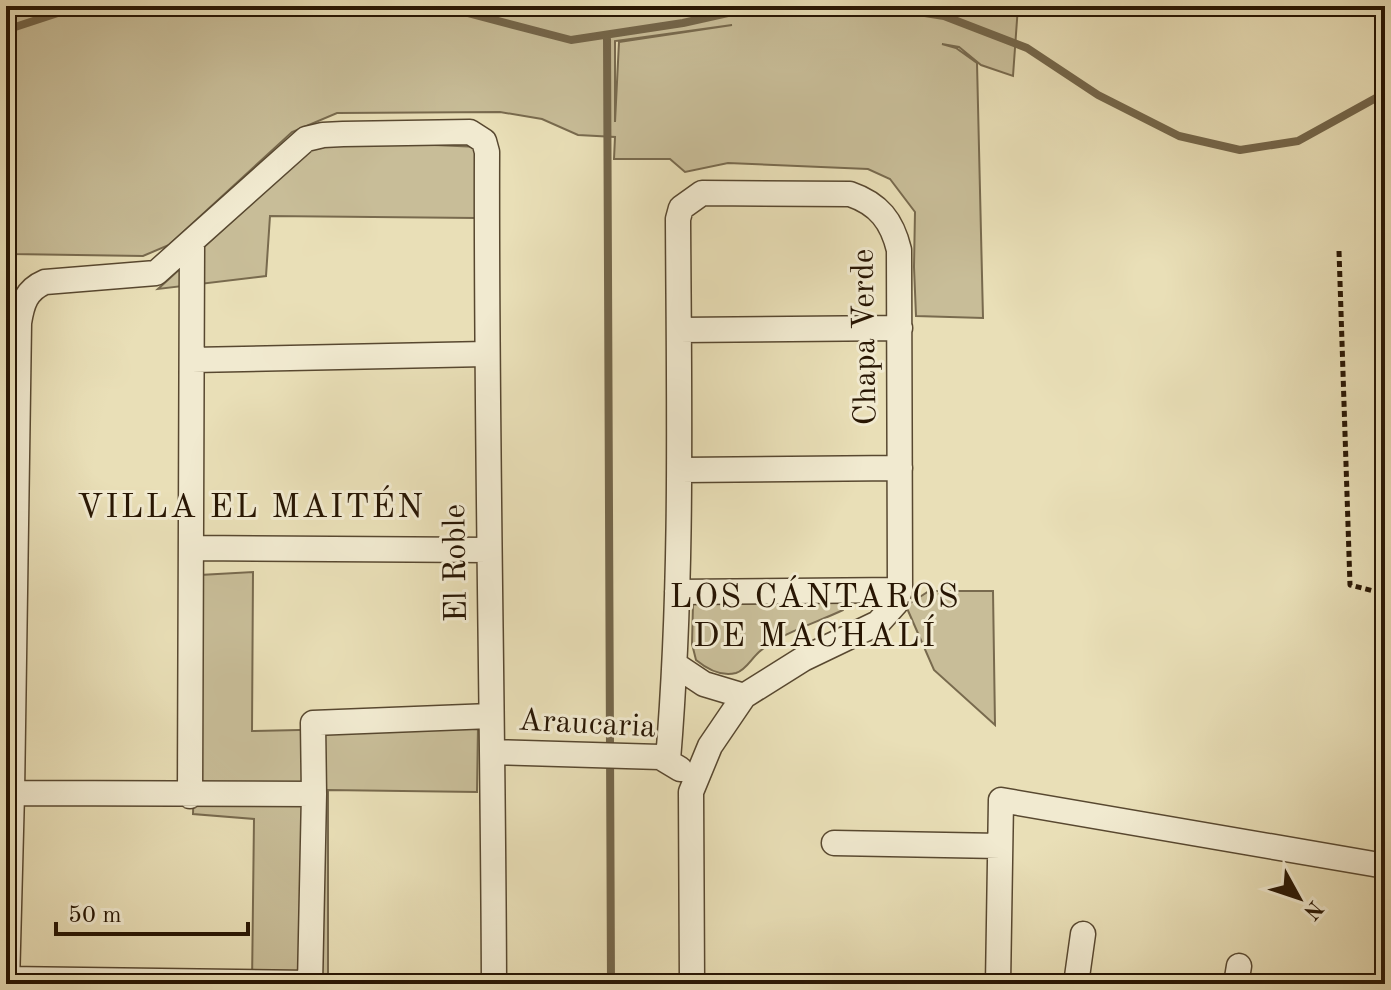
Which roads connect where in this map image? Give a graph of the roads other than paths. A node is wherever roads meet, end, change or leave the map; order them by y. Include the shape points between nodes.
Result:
1 (192, 242) junction
2 (900, 328) junction
3 (679, 330) junction
4 (486, 354) junction
5 (192, 360) junction
6 (900, 468) junction
7 (681, 470) junction
8 (191, 548) junction
9 (489, 550) junction
10 (900, 590) junction
11 (677, 592) junction
12 (677, 666) junction
13 (744, 696) junction
14 (491, 716) junction
15 (494, 752) junction
16 (672, 763) junction
17 (691, 792) junction
18 (12, 793) junction
19 (314, 794) junction
20 (190, 796) junction
21 (834, 843) dead end
22 (1000, 846) junction
23 (1385, 866) edge
24 (7, 900) edge
25 (1083, 934) dead end
26 (7, 982) edge
27 (310, 983) edge
28 (494, 984) edge
29 (692, 984) edge
30 (998, 984) edge
31 (1076, 984) edge

1 - 4 street, El Roble via 306,139 470,132 484,141 487,152
1 - 5 street
1 - 18 street via 156,273 53,281 36,286 24,301 19,323
2 - 3 street
2 - 3 street, Chapa Verde via 899,250 895,231 878,208 850,194 724,191 702,193 681,208
2 - 6 street, Chapa Verde
3 - 7 street, Chapa Verde
4 - 5 street
4 - 9 street, El Roble
5 - 8 street
6 - 7 street
6 - 10 street, Chapa Verde
7 - 11 street, Chapa Verde
8 - 9 street
8 - 20 street
9 - 14 street, El Roble
10 - 11 street
10 - 13 street via 878,623 803,659
11 - 12 street, Chapa Verde
12 - 13 street via 704,684
12 - 16 street, Chapa Verde
13 - 17 street via 717,732
14 - 15 street, El Roble
14 - 19 street via 313,723
15 - 16 street, Araucaria via 660,757
15 - 28 street, El Roble
16 - 17 street via 683,771
17 - 29 street
18 - 20 street
18 - 24 street
19 - 20 street
19 - 27 street
21 - 22 street
22 - 23 street via 1001,800
22 - 30 street
24 - 26 street
25 - 31 street
26 - 27 street

